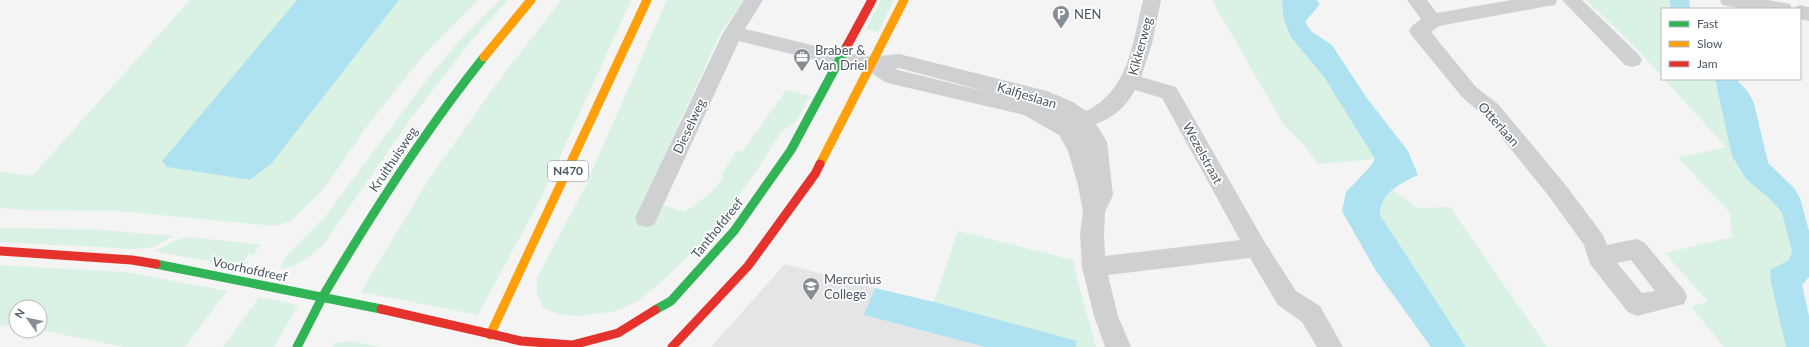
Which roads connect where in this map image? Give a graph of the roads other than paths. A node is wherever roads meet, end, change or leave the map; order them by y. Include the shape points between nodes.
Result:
1 (531, 0) edge
2 (647, 0) edge
3 (754, 0) edge
4 (872, 0) edge
5 (904, 0) edge
6 (1152, 0) edge
7 (1416, 0) edge
8 (1548, 0) edge
9 (1571, 0) edge
10 (1729, 0) edge
11 (1777, 8) edge
12 (1433, 20) junction
13 (733, 34) junction
14 (840, 59) junction
15 (1632, 60) dead end
16 (872, 64) junction
17 (1131, 82) junction
18 (1075, 125) junction
19 (646, 218) dead end
20 (1256, 248) junction
21 (0, 251) edge
22 (1598, 257) dead end
23 (1094, 268) junction
24 (322, 296) junction
25 (489, 338) junction
26 (297, 347) edge
27 (672, 347) edge
28 (1118, 347) edge
29 (1330, 347) edge

1 - 24 main road, Kruithuisweg via 438,115 364,225
2 - 25 main road, N470
3 - 13 street, Dieselweg
4 - 14 main road, Tanthofdreef
5 - 16 main road
6 - 17 street, Kikkerweg
7 - 12 street
8 - 12 street
9 - 15 street
10 - 11 street
12 - 22 street, Otterlaan via 1419,31 1469,92 1490,110 1556,189 1595,242
13 - 14 street, Kalfjeslaan
13 - 19 street, Dieselweg
14 - 16 street, Kalfjeslaan
14 - 25 main road, Tanthofdreef via 791,150 734,231 671,301 618,333 572,345
16 - 18 street, Kalfjeslaan via 892,77 1030,109
16 - 27 main road via 815,174 748,266
17 - 18 street, Kikkerweg via 1121,97 1107,109
17 - 20 street, Wezelstraat via 1169,92
18 - 23 street via 1094,212
20 - 23 street
20 - 29 street, Wezelstraat via 1287,298 1311,314
21 - 24 main road, Voorhofdreef via 132,260
23 - 28 street via 1106,316
24 - 25 main road, Voorhofdreef
24 - 26 main road, Kruithuisweg

